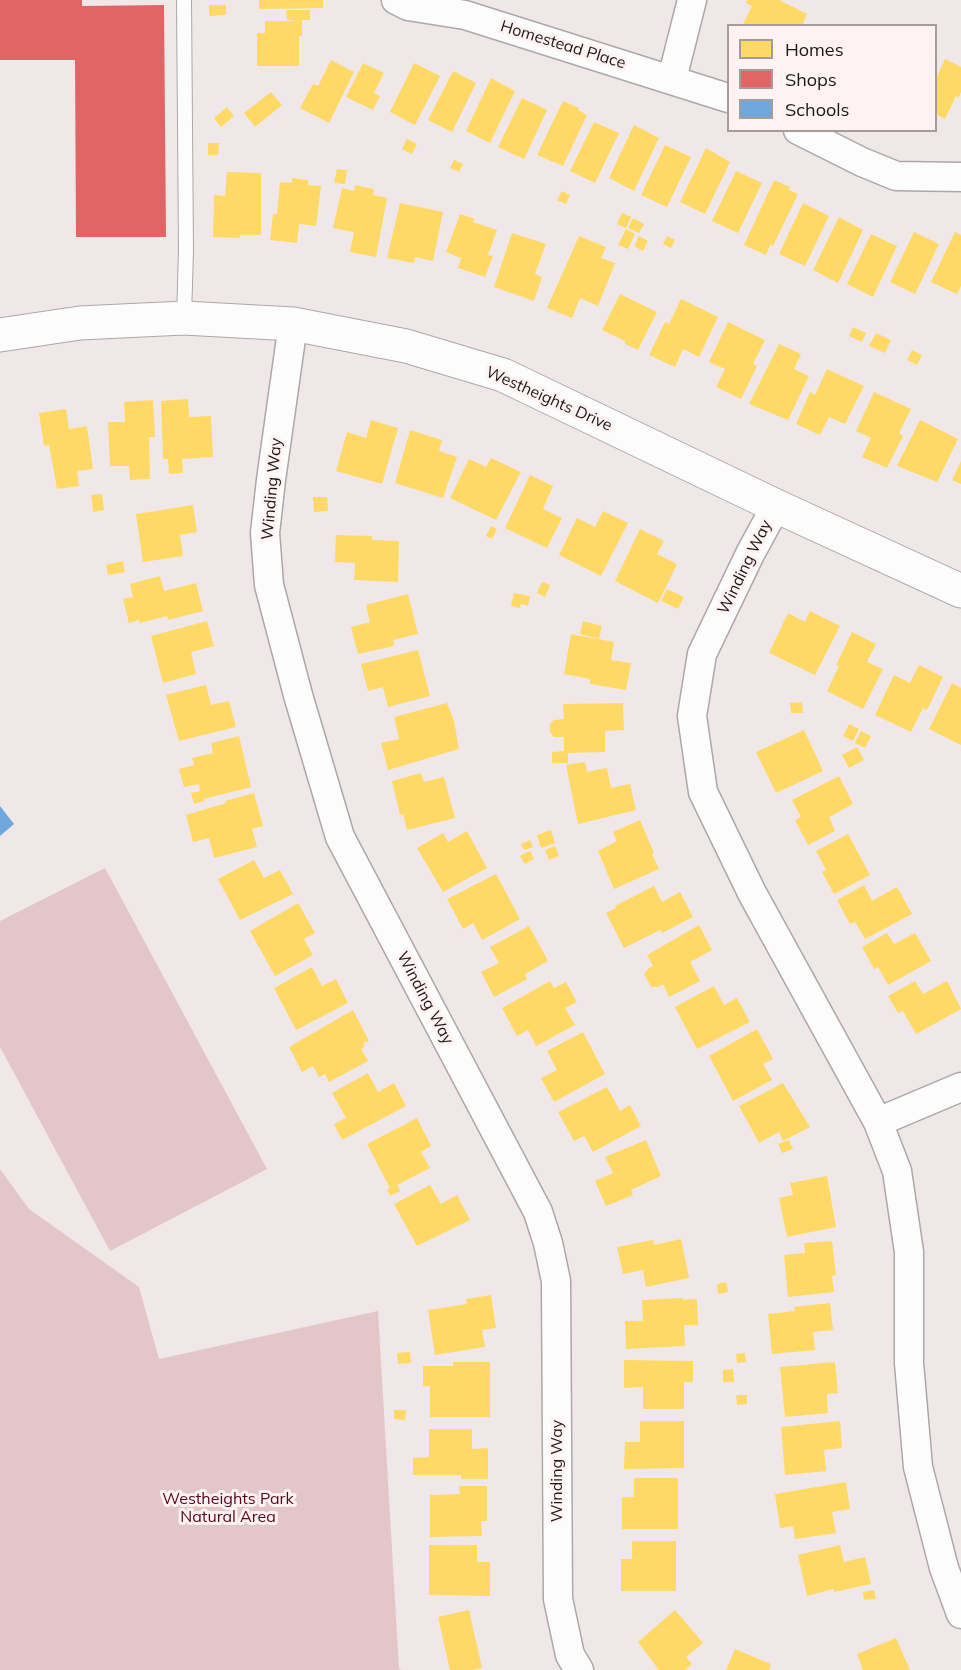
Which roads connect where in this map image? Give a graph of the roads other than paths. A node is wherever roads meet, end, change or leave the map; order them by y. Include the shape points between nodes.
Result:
1 (184, 0) edge
2 (396, 0) edge
3 (692, 0) edge
4 (672, 79) junction
5 (727, 97) edge
6 (802, 132) edge
7 (961, 177) edge
8 (184, 318) junction
9 (293, 324) junction
10 (0, 335) edge
11 (776, 506) junction
12 (961, 591) edge
13 (961, 1087) edge
14 (879, 1122) junction
15 (961, 1614) edge
16 (579, 1670) edge

1 - 8 lane
2 - 4 street, Homestead Place via 408,6 465,15
3 - 4 street
4 - 5 street, Homestead Place
6 - 7 street via 896,176
8 - 9 street, Westheights Drive
8 - 10 street, Westheights Drive via 80,323
9 - 11 street, Westheights Drive via 406,346 503,375
9 - 16 street, Winding Way via 270,480 266,533 269,585 340,837 538,1212 548,1243 556,1281 558,1599 570,1655
11 - 12 street, Westheights Drive
11 - 14 street, Winding Way via 702,654 692,716 703,792 752,893
13 - 14 street
14 - 15 street, Winding Way via 897,1171 909,1252 909,1363 918,1467 944,1568

